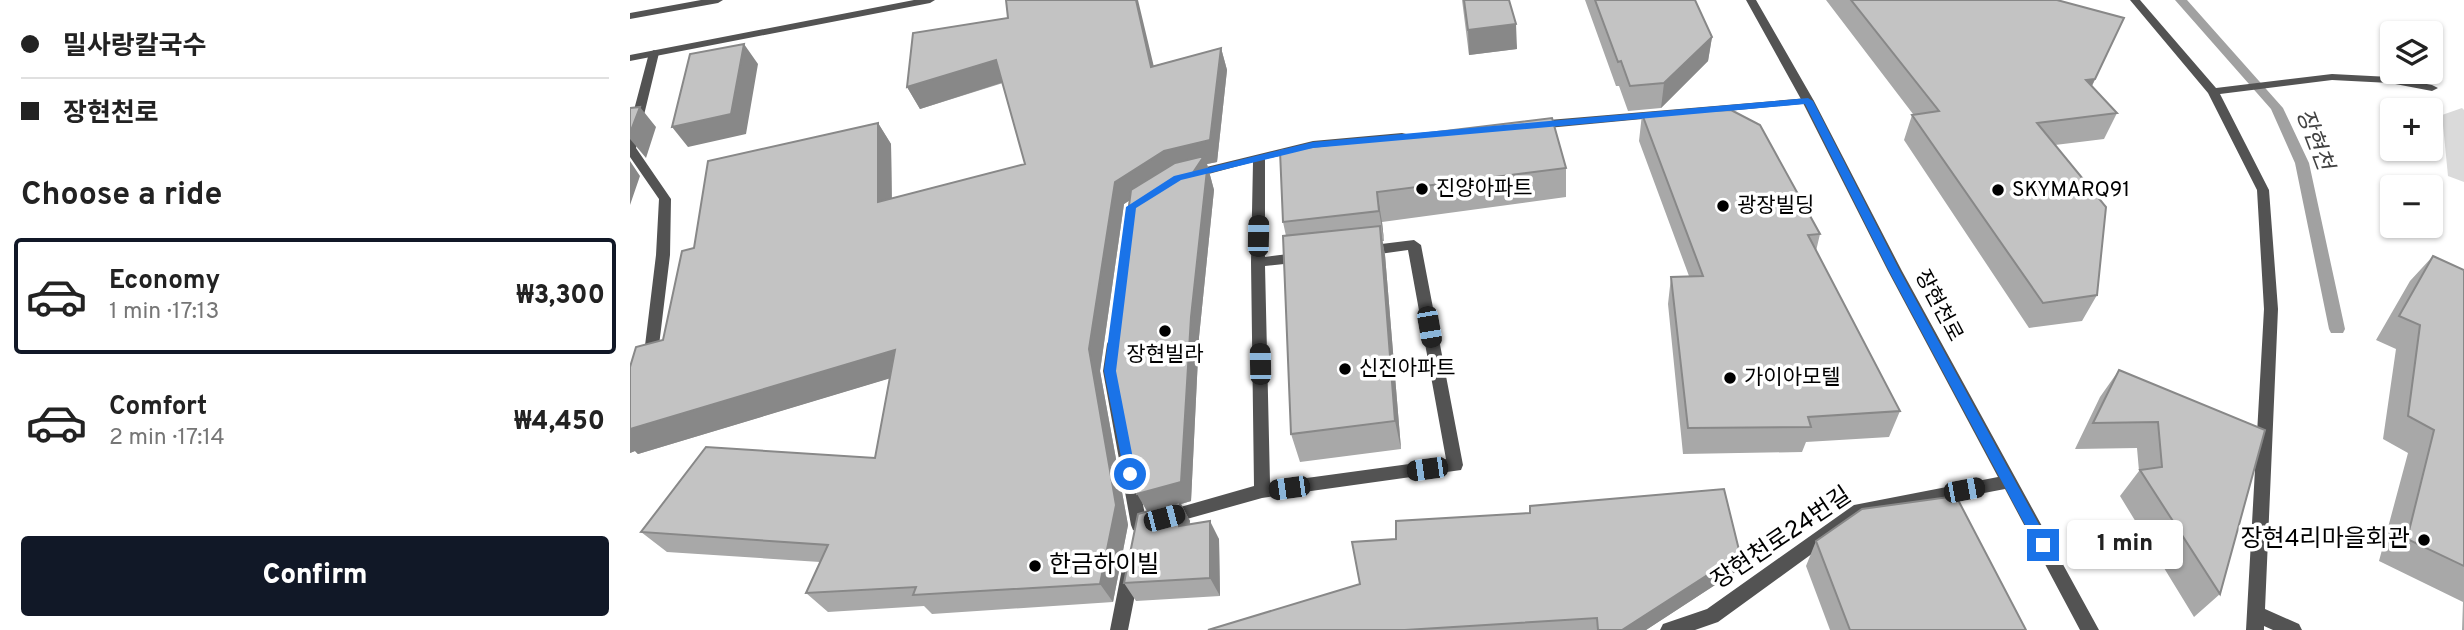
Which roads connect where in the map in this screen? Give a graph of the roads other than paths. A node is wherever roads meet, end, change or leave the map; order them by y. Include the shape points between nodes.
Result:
1 (718, 0) edge
2 (930, 0) edge
3 (1751, 0) edge
4 (2135, 0) edge
5 (630, 16) edge
6 (654, 53) junction
7 (630, 58) edge
8 (2432, 88) dead end
9 (2213, 92) junction
10 (1808, 101) junction
11 (1522, 126) edge
12 (1410, 136) edge
13 (1259, 157) junction
14 (1177, 178) edge
15 (1349, 252) edge
16 (1323, 255) edge
17 (1258, 262) junction
18 (1115, 330) edge
19 (646, 378) edge
20 (2008, 482) junction
21 (1262, 491) junction
22 (1137, 538) junction
23 (2255, 622) edge
24 (1119, 630) edge
25 (1669, 630) edge
26 (2090, 630) edge
27 (2293, 630) edge

1 - 5 street
2 - 6 street
3 - 10 street, 장현천로
4 - 9 street
6 - 7 street
6 - 19 street via 630,148 664,199 663,255
8 - 9 street via 2332,77
9 - 23 street via 2263,190 2271,309
10 - 11 street
10 - 20 street, 장현천로
12 - 13 street via 1313,145
13 - 14 street
13 - 17 street
15 - 21 street via 1413,245 1455,465
16 - 17 street
17 - 21 street
18 - 22 street via 1110,371
20 - 25 street, 장현천로24번길 via 1860,510 1712,616
20 - 26 street, 장현천로
21 - 22 street
22 - 24 street
23 - 27 street

